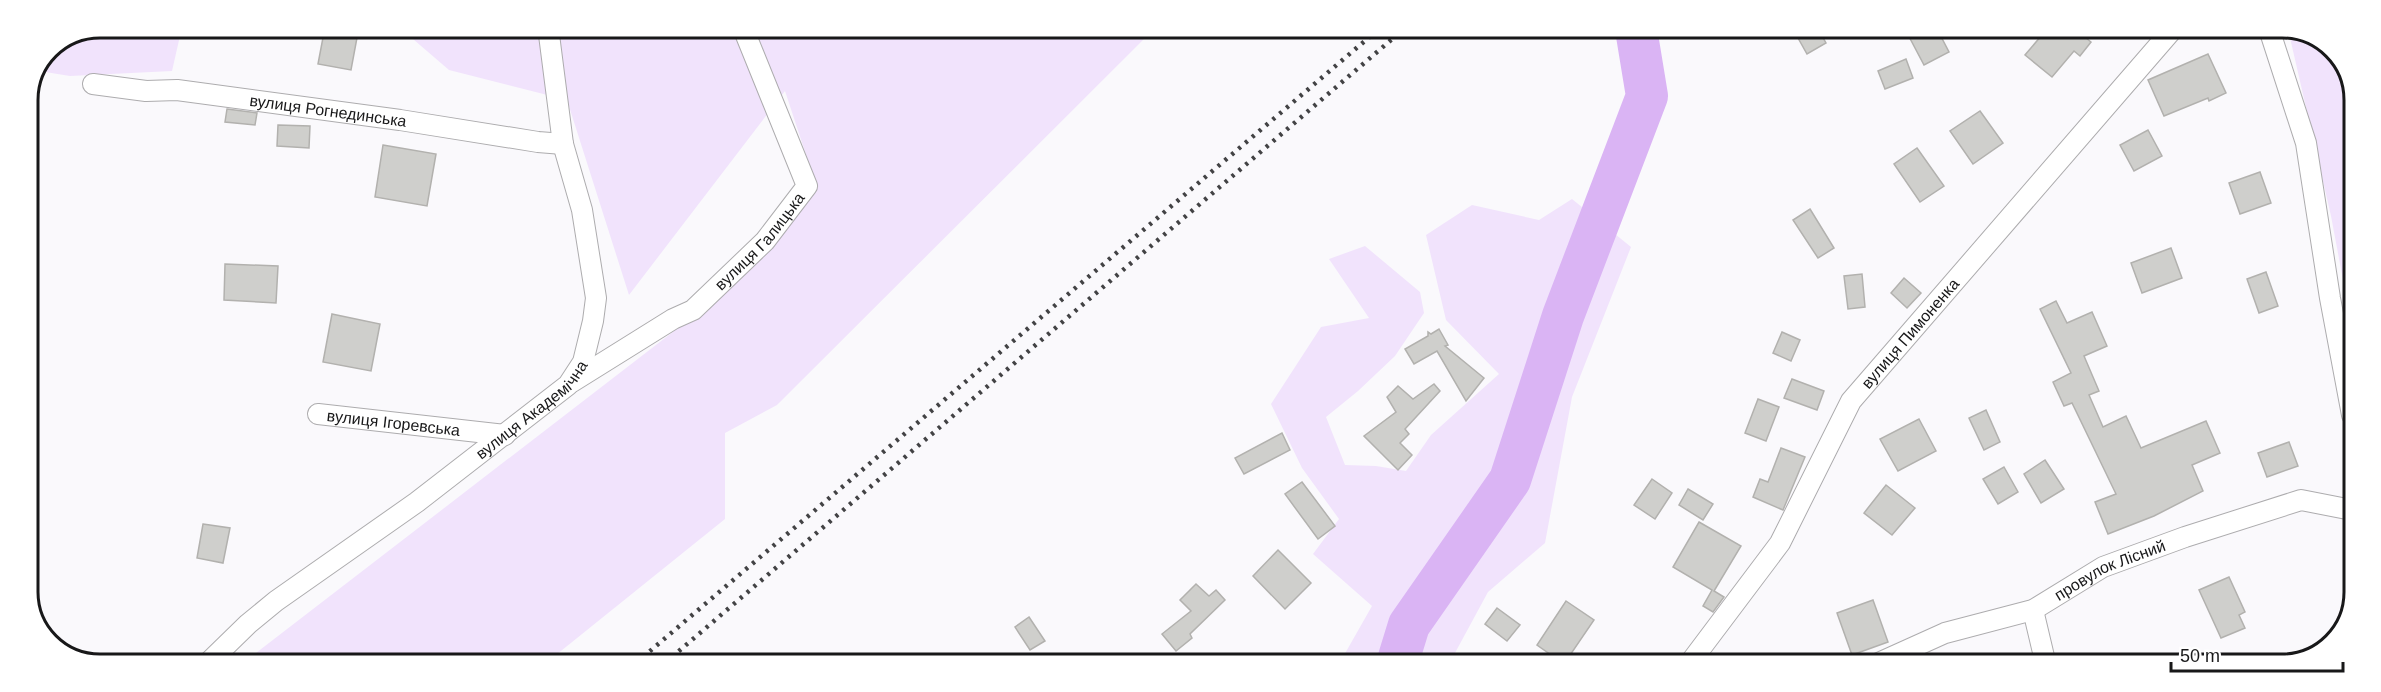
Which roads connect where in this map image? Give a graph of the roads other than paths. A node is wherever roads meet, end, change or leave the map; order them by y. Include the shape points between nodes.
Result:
1 (549, 37) edge
2 (747, 37) edge
3 (2166, 37) edge
4 (2272, 37) edge
5 (93, 84) dead end
6 (563, 144) junction
7 (2344, 370) edge
8 (568, 386) junction
9 (318, 414) dead end
10 (505, 435) junction
11 (2344, 508) edge
12 (2033, 610) junction
13 (217, 654) edge
14 (1697, 654) edge
15 (1897, 654) edge
16 (2043, 654) edge

1 - 6 street, вулиця Академічна
2 - 8 street, вулиця Галицька via 807,186 765,241 693,310
3 - 14 street, вулиця Пимоненка via 1851,401 1780,543
4 - 7 street via 2306,142
5 - 6 street, вулиця Рогнединська via 177,90
6 - 8 street, вулиця Академічна via 582,210 596,298 583,362
8 - 10 street, вулиця Академічна
9 - 10 street, вулиця Ігоревська
10 - 13 street, вулиця Академічна via 276,601
11 - 12 street, провулок Лісний via 2301,500 2184,537 2103,567
12 - 15 street, провулок Лісний via 1945,633
12 - 16 street

